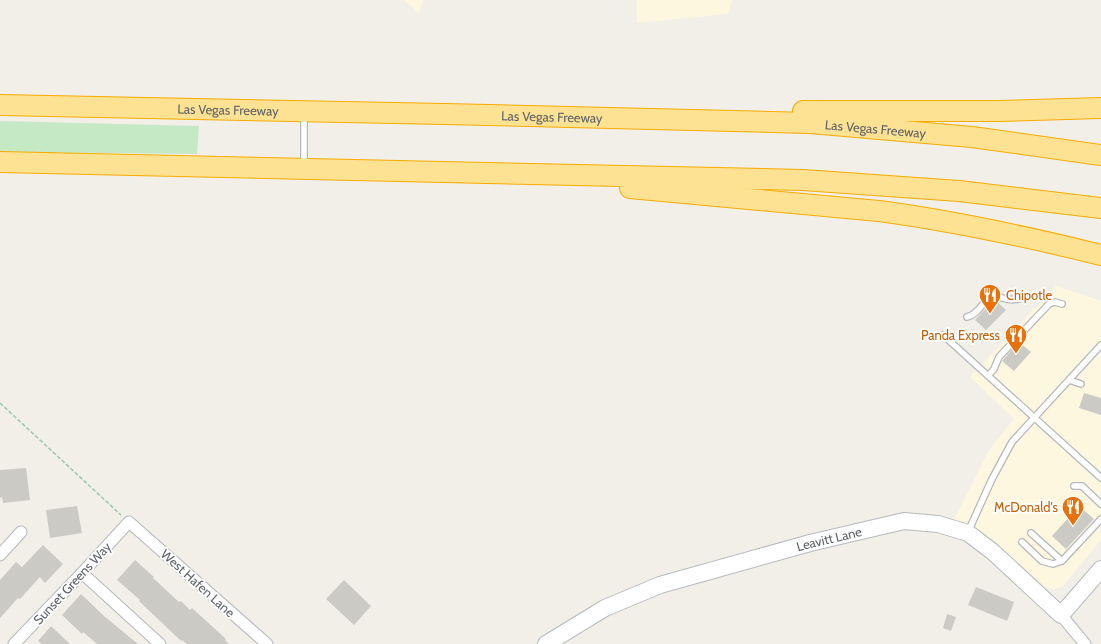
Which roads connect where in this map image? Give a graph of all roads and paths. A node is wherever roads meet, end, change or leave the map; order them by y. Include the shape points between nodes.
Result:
1 (0, 105) edge
2 (1101, 108) edge
3 (304, 111) junction
4 (445, 114) junction
5 (1101, 155) edge
6 (0, 162) edge
7 (304, 169) junction
8 (481, 173) junction
9 (1101, 208) edge
10 (1101, 255) edge
11 (1021, 298) dead end
12 (1062, 304) dead end
13 (967, 317) dead end
14 (943, 335) dead end
15 (1101, 345) edge
16 (988, 376) junction
17 (1069, 380) junction
18 (1081, 384) dead end
19 (0, 403) edge
20 (1034, 418) junction
21 (1101, 478) edge
22 (1074, 486) dead end
23 (1101, 504) edge
24 (1101, 520) edge
25 (129, 522) junction
26 (21, 532) dead end
27 (968, 533) junction
28 (1031, 533) dead end
29 (1022, 542) dead end
30 (0, 555) edge
31 (1062, 561) junction
32 (1101, 569) edge
33 (82, 573) junction
34 (1062, 615) junction
35 (14, 644) edge
36 (160, 644) edge
37 (266, 644) edge
38 (546, 644) edge
39 (1085, 644) edge

1 - 3 highway, Las Vegas Freeway
2 - 4 highway via 999,111
3 - 4 highway, Las Vegas Freeway
3 - 7 lane
4 - 5 highway, Las Vegas Freeway via 810,123 972,137
6 - 7 highway
7 - 8 highway
8 - 9 highway via 803,180 959,192
8 - 10 highway via 906,215 953,222
11 - 13 lane via 1013,301 993,297 973,315
12 - 16 lane via 1049,304 998,358
14 - 16 lane
15 - 17 lane
16 - 20 lane
17 - 18 lane
17 - 20 lane
19 - 25 path
20 - 21 lane
20 - 27 lane via 1012,442
22 - 23 lane via 1082,486
24 - 31 lane
25 - 33 street, Sunset Greens Way
25 - 37 street, West Hafen Lane
26 - 30 street
27 - 34 main road, Leavitt Lane via 993,552
27 - 38 main road, Leavitt Lane via 938,524 904,521 810,543 660,585 605,608
28 - 31 lane
29 - 31 lane via 1042,561 1053,564
32 - 34 main road
33 - 35 street, Sunset Greens Way
33 - 36 street
34 - 39 street, Leavitt Lane

